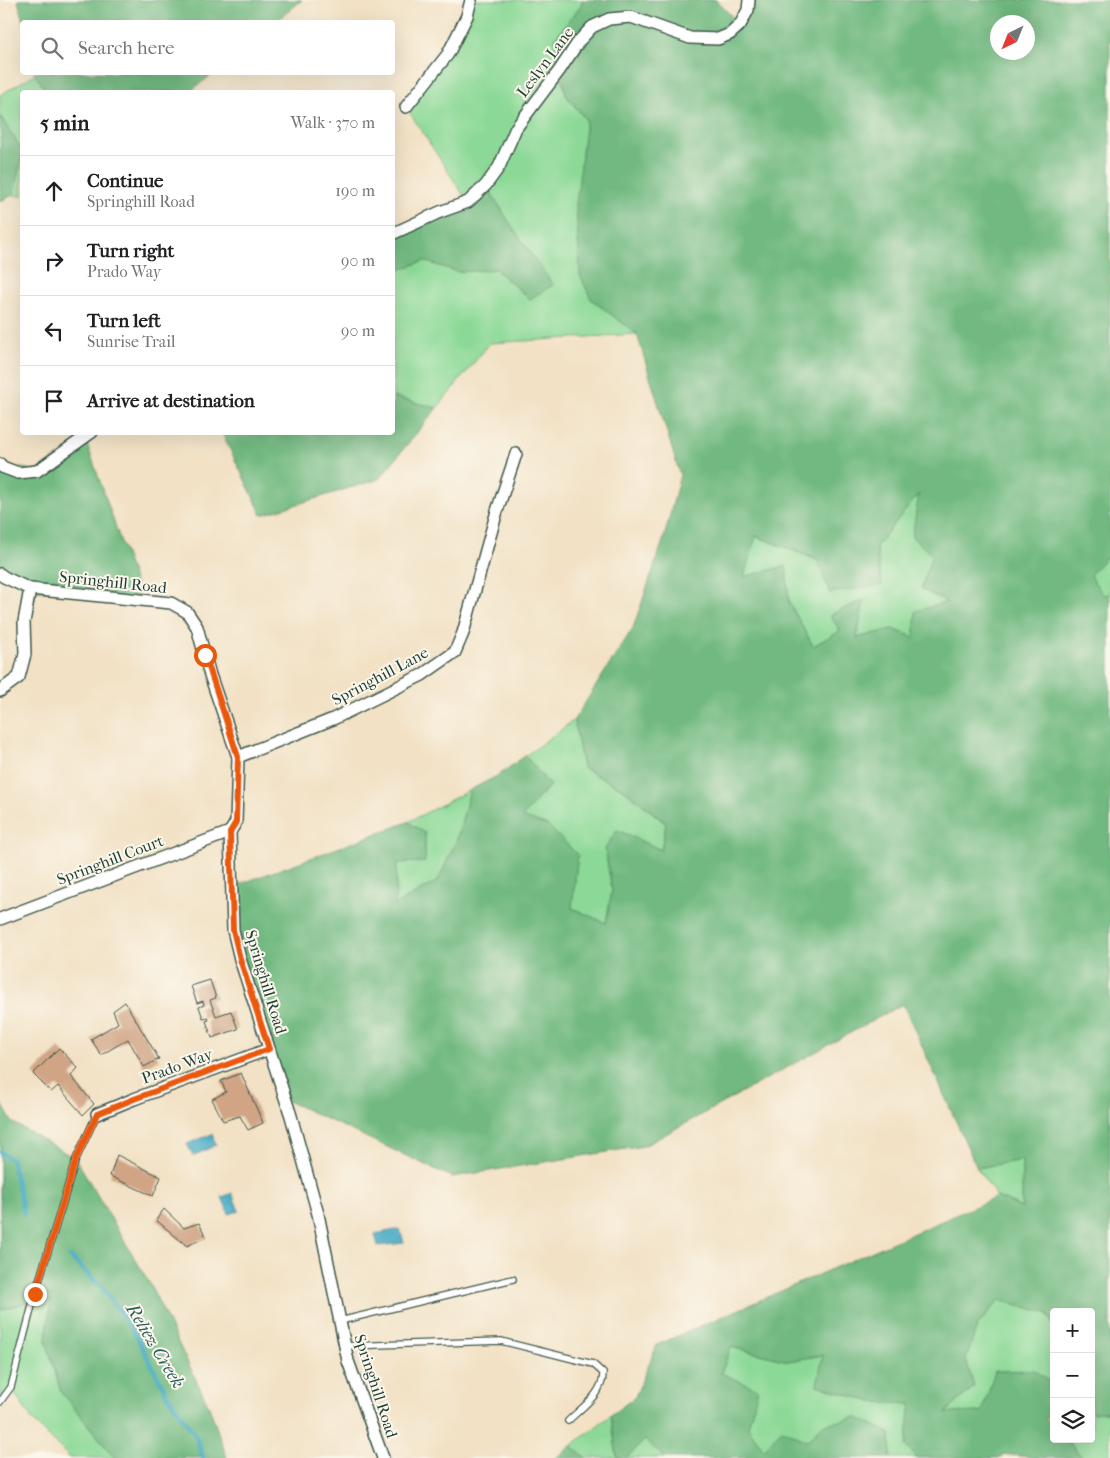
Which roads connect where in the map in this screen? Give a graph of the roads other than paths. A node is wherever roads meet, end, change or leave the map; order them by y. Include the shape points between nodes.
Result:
1 (470, 0) edge
2 (749, 0) edge
3 (406, 107) dead end
4 (395, 233) edge
5 (88, 435) edge
6 (516, 454) dead end
7 (0, 464) edge
8 (0, 574) edge
9 (30, 589) junction
10 (0, 691) edge
11 (238, 757) junction
12 (230, 832) junction
13 (0, 919) edge
14 (269, 1049) junction
15 (97, 1114) joint
16 (513, 1279) dead end
17 (340, 1321) junction
18 (344, 1346) junction
19 (0, 1402) edge
20 (568, 1421) dead end
21 (383, 1458) edge

1 - 3 street via 467,16 448,54
2 - 4 street, Leslyn Lane via 740,25 718,39 690,38 631,17 609,19 592,27 516,128 499,167 486,185 468,202
5 - 7 street via 37,471 18,474
6 - 11 street, Springhill Lane via 463,633 454,652 422,675 333,720
8 - 9 street, Springhill Road
9 - 10 street via 19,677
9 - 11 street, Springhill Road via 171,603 186,612 197,627
11 - 12 street, Springhill Road via 236,822
12 - 13 street, Springhill Court
12 - 14 street, Springhill Road via 233,930
14 - 15 street, Prado Way
14 - 17 street, Springhill Road via 318,1214
15 - 19 lane via 76,1159 11,1387
16 - 17 lane
17 - 18 street, Springhill Road
18 - 20 lane via 501,1341 593,1364 603,1373 603,1379 596,1394
18 - 21 street, Springhill Road

